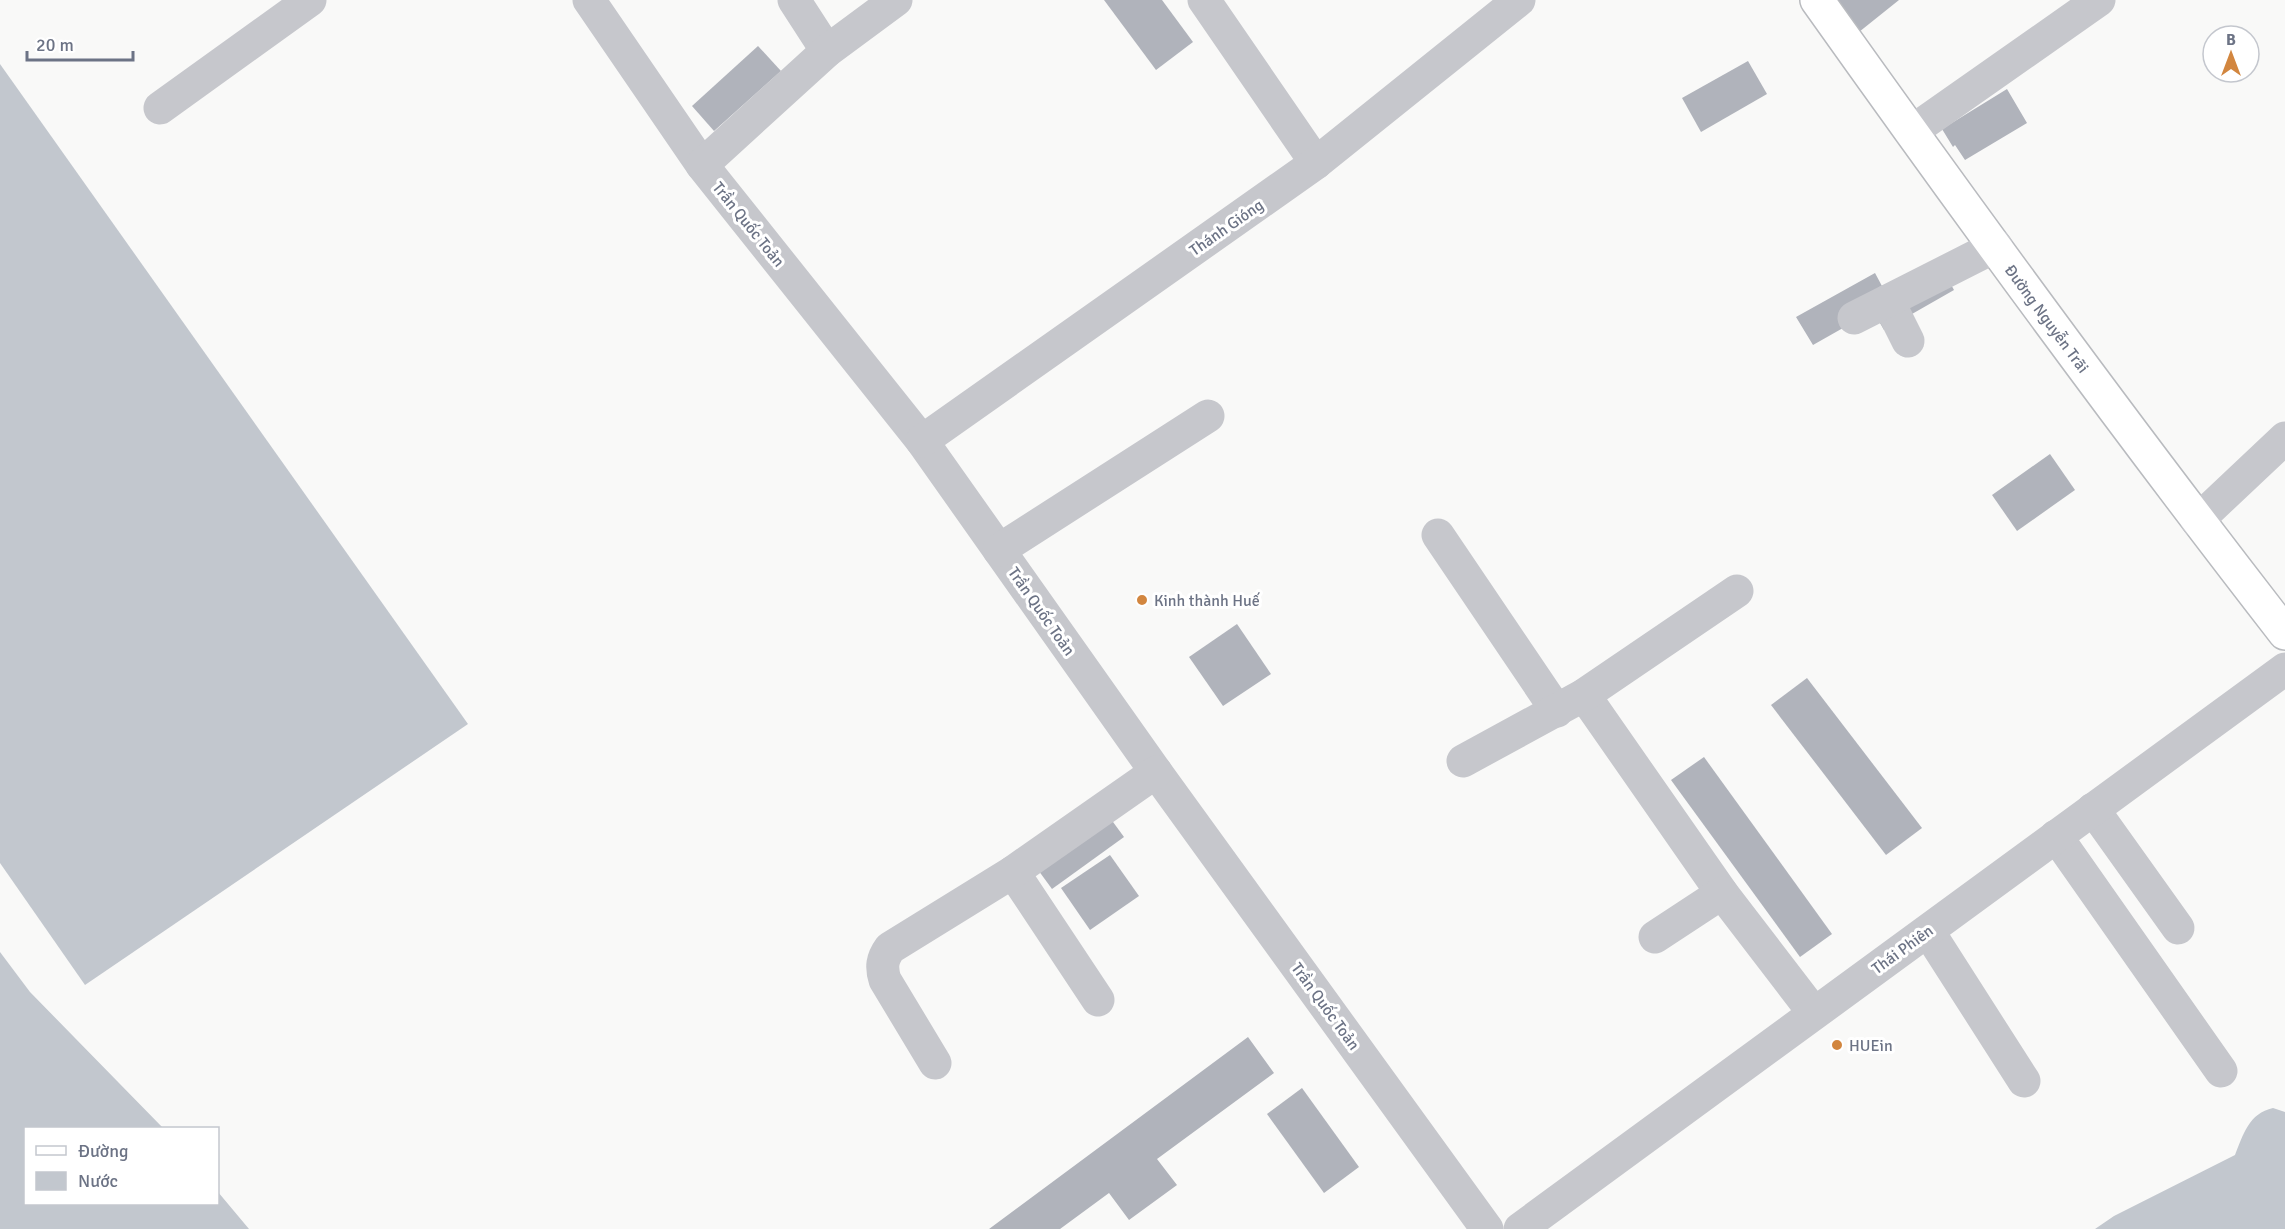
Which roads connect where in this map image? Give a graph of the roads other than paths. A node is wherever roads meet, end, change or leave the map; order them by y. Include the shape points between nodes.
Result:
1 (310, 0) edge
2 (589, 0) edge
3 (794, 0) edge
4 (896, 0) edge
5 (1204, 0) edge
6 (1519, 0) edge
7 (1817, 0) edge
8 (2099, 0) edge
9 (827, 51) junction
10 (160, 108) dead end
11 (1911, 132) junction
12 (1317, 163) junction
13 (702, 165) junction
14 (1995, 246) junction
15 (1888, 301) junction
16 (1854, 318) dead end
17 (1908, 341) dead end
18 (1208, 416) dead end
19 (2285, 438) edge
20 (922, 441) junction
21 (2197, 521) junction
22 (1438, 535) dead end
23 (999, 550) junction
24 (1737, 591) dead end
25 (2285, 633) edge
26 (2285, 669) edge
27 (1571, 703) junction
28 (1463, 761) dead end
29 (1156, 772) junction
30 (2093, 809) junction
31 (2056, 836) junction
32 (1013, 872) junction
33 (1722, 893) junction
34 (2178, 928) dead end
35 (1928, 931) junction
36 (1655, 937) dead end
37 (1098, 1000) dead end
38 (1814, 1013) junction
39 (935, 1063) dead end
40 (2221, 1071) dead end
41 (2024, 1081) dead end
42 (1486, 1229) edge
43 (1520, 1229) edge

1 - 10 street
2 - 13 street, Trần Quốc Toản
3 - 9 street
4 - 9 street
5 - 12 street
6 - 12 street, Thánh Gióng
7 - 11 main road, Đường Nguyễn Trãi
8 - 11 street
9 - 13 street
11 - 14 main road, Đường Nguyễn Trãi
12 - 20 street, Thánh Gióng
13 - 20 street, Trần Quốc Toản
14 - 15 street
14 - 21 main road, Đường Nguyễn Trãi
15 - 16 street
15 - 17 street
18 - 23 street
19 - 21 street
20 - 23 street, Trần Quốc Toản
21 - 25 main road, Đường Nguyễn Trãi
22 - 27 street
23 - 29 street, Trần Quốc Toản
24 - 27 street
26 - 30 street, Thái Phiên
27 - 28 street
27 - 33 street
29 - 32 street
29 - 42 street, Trần Quốc Toản
30 - 31 street, Thái Phiên
30 - 34 street
31 - 35 street, Thái Phiên
31 - 40 street
32 - 37 street
32 - 39 street via 890,948 883,957 885,980
33 - 36 street
33 - 38 street
35 - 38 street, Thái Phiên
35 - 41 street
38 - 43 street, Thái Phiên

